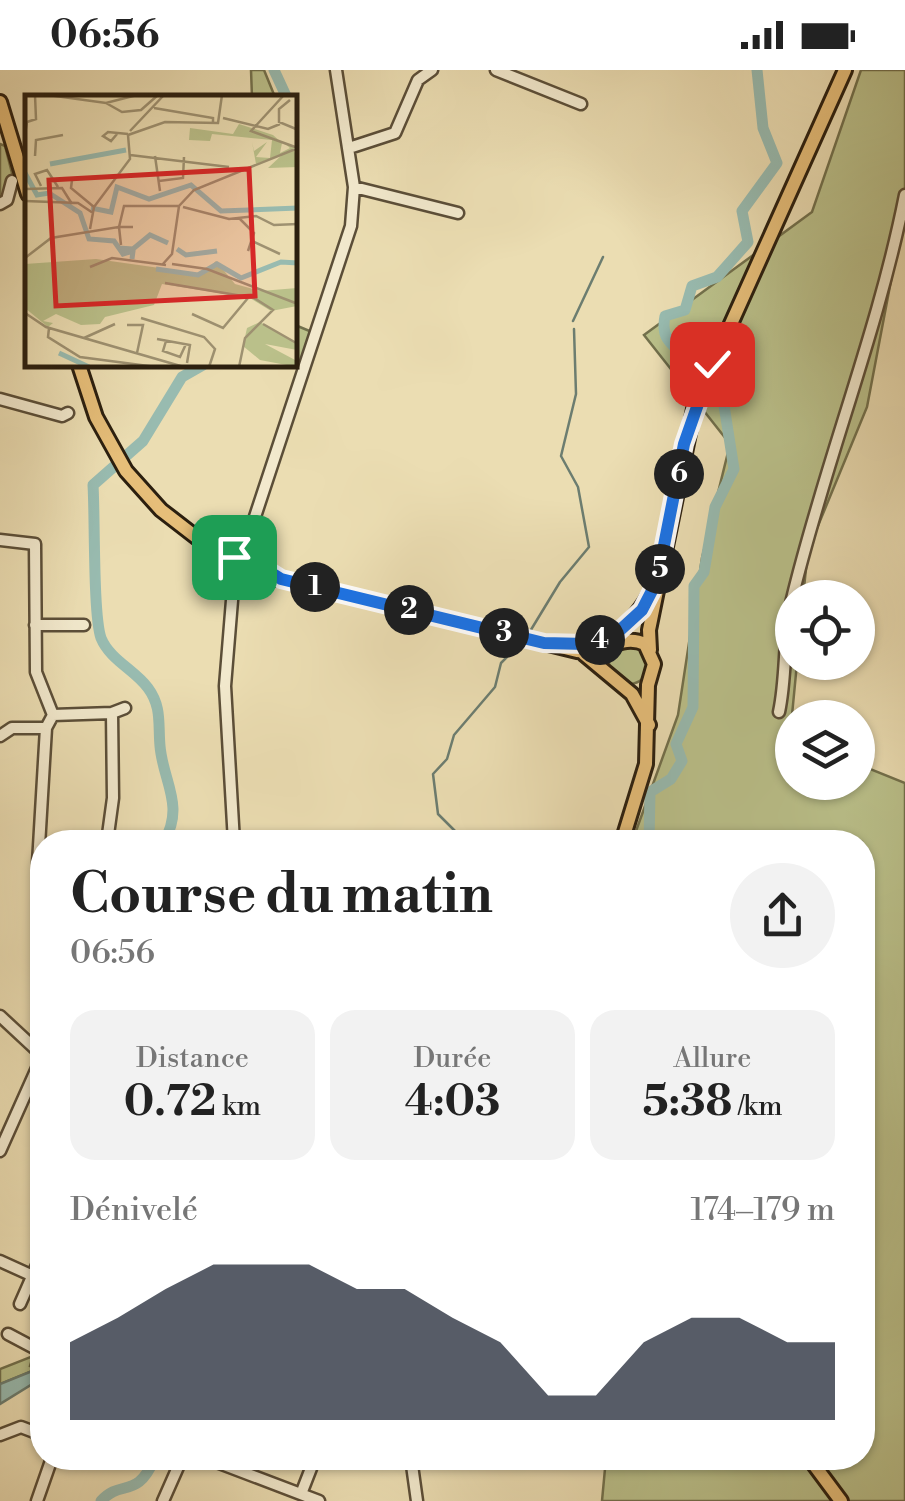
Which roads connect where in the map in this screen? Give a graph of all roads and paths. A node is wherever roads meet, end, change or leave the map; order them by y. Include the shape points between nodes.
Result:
1 (336, 70) edge
2 (432, 70) edge
3 (496, 70) edge
4 (524, 70) edge
5 (846, 70) edge
6 (510, 75) junction
7 (0, 102) edge
8 (581, 104) dead end
9 (349, 148) junction
10 (12, 181) dead end
11 (25, 184) edge
12 (354, 186) junction
13 (905, 194) edge
14 (0, 204) edge
15 (458, 213) dead end
16 (80, 368) edge
17 (0, 399) edge
18 (68, 413) dead end
19 (670, 533) junction
20 (0, 540) edge
21 (246, 566) junction
22 (657, 581) junction
23 (84, 624) dead end
24 (35, 625) junction
25 (632, 639) junction
26 (544, 643) junction
27 (610, 648) junction
28 (650, 650) junction
29 (577, 651) junction
30 (605, 668) junction
31 (649, 679) junction
32 (626, 688) junction
33 (782, 700) edge
34 (125, 708) dead end
35 (112, 713) junction
36 (53, 716) junction
37 (650, 726) junction
38 (46, 728) junction
39 (0, 736) edge
40 (42, 830) edge
41 (108, 830) edge
42 (233, 830) edge
43 (626, 830) edge
44 (0, 1016) edge
45 (30, 1045) edge
46 (30, 1083) edge
47 (0, 1151) edge
48 (0, 1262) edge
49 (30, 1275) edge
50 (30, 1282) edge
51 (20, 1304) dead end
52 (8, 1334) dead end
53 (30, 1346) edge
54 (30, 1430) edge
55 (0, 1435) edge
56 (48, 1470) edge
57 (177, 1470) edge
58 (238, 1470) edge
59 (311, 1470) edge
60 (413, 1470) edge
61 (818, 1470) edge
62 (301, 1494) junction
63 (38, 1501) edge
64 (163, 1501) edge
65 (319, 1501) edge
66 (417, 1501) edge
67 (841, 1501) edge

1 - 9 street
2 - 9 street via 418,80 394,133
3 - 6 street
4 - 6 street
5 - 19 main road via 701,390
6 - 8 street
7 - 11 main road
9 - 12 street
10 - 14 street
12 - 15 street
12 - 21 street via 350,226
13 - 33 street via 886,284 790,605
16 - 21 main road via 126,471 161,510
17 - 18 street
19 - 22 main road
19 - 28 main road
20 - 24 street via 35,544
21 - 26 main road
21 - 42 street via 234,597 225,686
22 - 25 main road
22 - 26 main road via 642,610 618,632 586,644
23 - 24 street
24 - 36 street via 36,672
25 - 27 main road
25 - 28 main road
26 - 29 main road
27 - 29 main road
27 - 30 main road
28 - 31 main road
29 - 30 main road
30 - 32 main road
31 - 32 main road
31 - 37 main road
32 - 37 main road
34 - 35 street
35 - 36 street
35 - 41 street
36 - 38 street
37 - 43 main road
38 - 39 street via 12,728
38 - 40 street
44 - 45 street
46 - 47 street
48 - 49 street
50 - 51 street
52 - 53 street
54 - 55 street
56 - 63 street
57 - 64 street
58 - 62 street
59 - 62 street
60 - 66 street
61 - 67 main road
62 - 65 street

